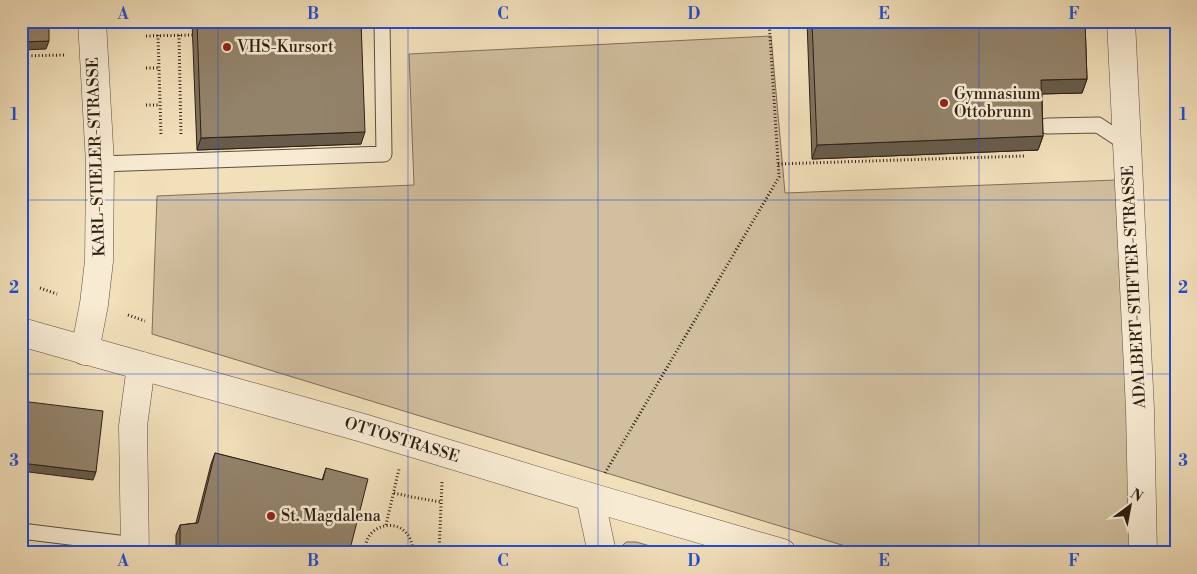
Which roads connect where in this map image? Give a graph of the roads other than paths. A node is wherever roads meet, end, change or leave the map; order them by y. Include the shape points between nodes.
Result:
1 (92, 21) edge
2 (382, 21) edge
3 (1121, 21) edge
4 (1047, 126) dead end
5 (1127, 144) junction
6 (100, 164) junction
7 (21, 332) edge
8 (85, 351) junction
9 (140, 366) junction
10 (590, 497) junction
11 (21, 531) edge
12 (135, 549) edge
13 (602, 553) edge
14 (782, 553) edge
15 (1143, 553) edge

1 - 6 street, KARL-STIELER-STRASSE
2 - 6 lane via 384,154
3 - 5 street, ADALBERT-STIFTER-STRASSE
4 - 5 lane via 1098,125
5 - 15 street, ADALBERT-STIFTER-STRASSE via 1140,409
6 - 8 street, KARL-STIELER-STRASSE via 99,261
7 - 8 street, OTTOSTRASSE
8 - 9 street, OTTOSTRASSE
9 - 10 street, OTTOSTRASSE via 363,428
9 - 12 street via 133,426
10 - 13 street
10 - 14 street, OTTOSTRASSE
11 - 12 lane

